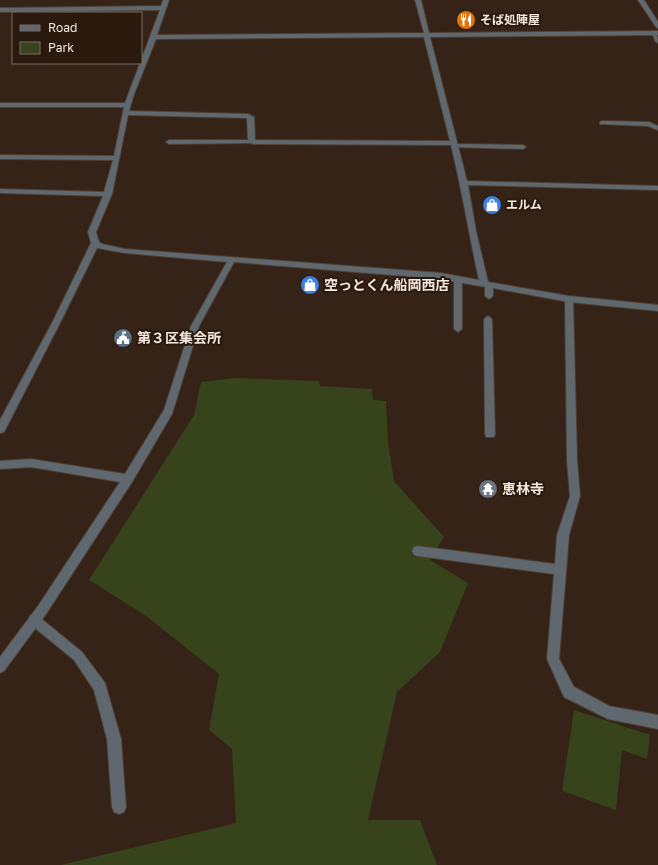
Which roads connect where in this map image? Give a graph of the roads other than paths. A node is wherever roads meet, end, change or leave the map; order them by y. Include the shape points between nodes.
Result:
1 (166, 0) edge
2 (418, 0) edge
3 (641, 0) edge
4 (164, 8) junction
5 (0, 10) edge
6 (658, 26) edge
7 (656, 33) edge
8 (427, 35) junction
9 (154, 37) junction
10 (658, 41) edge
11 (0, 105) edge
12 (127, 105) junction
13 (126, 114) junction
14 (602, 123) dead end
15 (658, 128) edge
16 (169, 142) dead end
17 (253, 142) junction
18 (454, 145) junction
19 (523, 147) dead end
20 (0, 157) edge
21 (117, 158) junction
22 (464, 183) junction
23 (658, 188) edge
24 (0, 191) edge
25 (108, 194) junction
26 (95, 243) junction
27 (231, 261) junction
28 (458, 279) junction
29 (487, 285) junction
30 (489, 296) dead end
31 (569, 300) junction
32 (658, 308) edge
33 (488, 319) dead end
34 (458, 329) dead end
35 (0, 429) edge
36 (490, 434) dead end
37 (0, 465) edge
38 (128, 479) junction
39 (418, 551) dead end
40 (559, 570) junction
41 (34, 620) junction
42 (0, 667) edge
43 (658, 722) edge
44 (119, 807) dead end

1 - 4 street
2 - 8 street
3 - 6 street
4 - 5 street
4 - 9 street
7 - 8 street
7 - 10 street
8 - 9 street
8 - 18 street
9 - 12 street
11 - 12 street
12 - 13 street
13 - 17 street via 248,116 251,117
13 - 21 street
14 - 15 street via 649,124
16 - 17 street
17 - 18 street
18 - 19 street
18 - 22 street
20 - 21 street
21 - 25 street
22 - 23 street
22 - 29 street via 472,231
24 - 25 street
25 - 26 street via 92,232
26 - 27 street via 125,251
26 - 35 street
27 - 28 street
27 - 38 street via 195,326 169,411
28 - 29 street
28 - 34 street
29 - 30 street
29 - 31 street
31 - 32 street
31 - 40 street via 575,496 563,535
33 - 36 street via 493,403
37 - 38 street via 31,463
38 - 41 street
39 - 40 street
40 - 43 street via 553,660 568,692 608,712
41 - 42 street
41 - 44 street via 78,656 100,687 114,739

